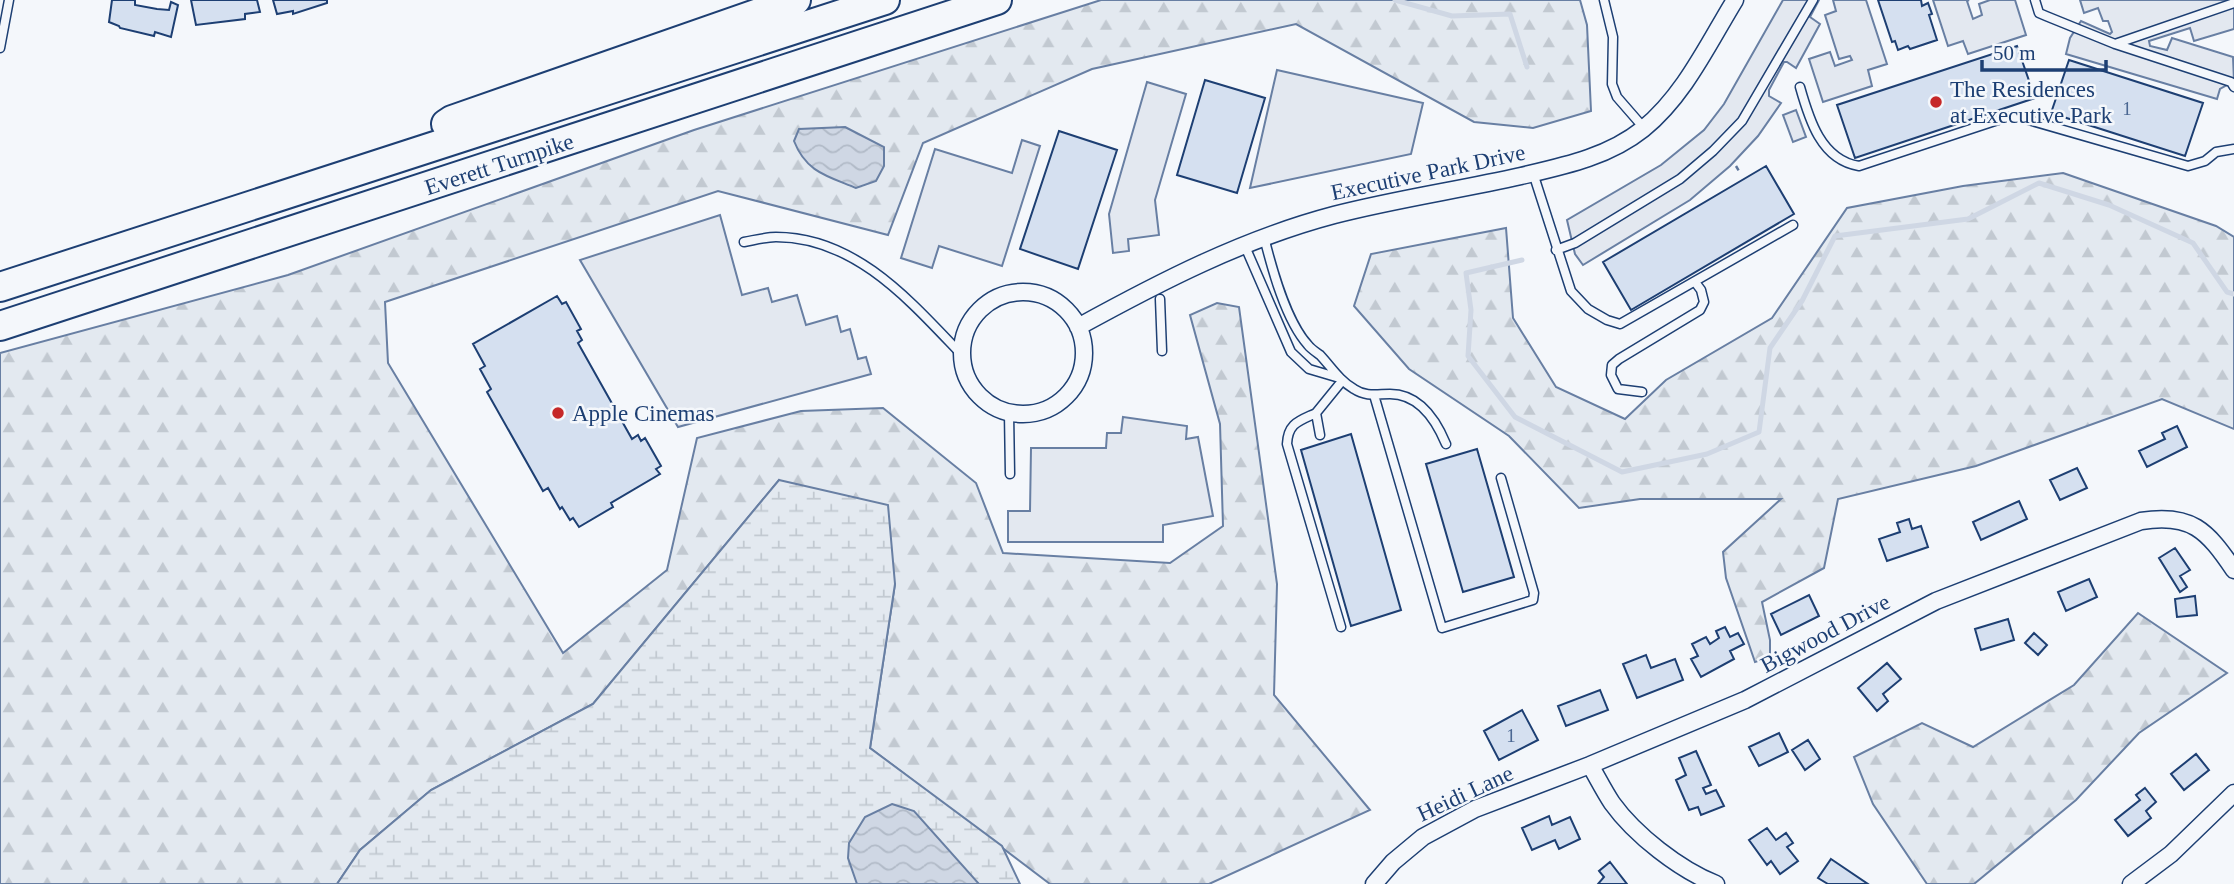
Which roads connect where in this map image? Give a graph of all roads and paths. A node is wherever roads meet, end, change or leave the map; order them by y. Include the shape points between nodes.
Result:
1 (9, 0) edge
2 (796, 0) edge
3 (886, 0) edge
4 (997, 0) edge
5 (1604, 0) edge
6 (1735, 0) edge
7 (1813, 0) edge
8 (2035, 0) edge
9 (2234, 3) edge
10 (2115, 44) junction
11 (0, 48) edge
12 (1800, 87) dead end
13 (2234, 87) edge
14 (1644, 128) junction
15 (2234, 149) edge
16 (400, 156) junction
17 (1737, 166) dead end
18 (1739, 171) dead end
19 (1532, 173) junction
20 (1793, 225) dead end
21 (1264, 237) junction
22 (744, 242) dead end
23 (1244, 244) junction
24 (1556, 250) junction
25 (91, 278) junction
26 (1695, 282) junction
27 (0, 287) edge
28 (1160, 299) dead end
29 (0, 326) edge
30 (1078, 327) junction
31 (1162, 351) dead end
32 (962, 355) junction
33 (1339, 379) junction
34 (1642, 392) dead end
35 (1374, 395) junction
36 (1009, 413) junction
37 (1316, 413) junction
38 (1320, 435) dead end
39 (1446, 444) dead end
40 (1010, 474) dead end
41 (1501, 478) dead end
42 (2234, 570) edge
43 (1341, 627) dead end
44 (1590, 765) junction
45 (2234, 793) edge
46 (1374, 884) edge
47 (1716, 884) edge
48 (2131, 884) edge

1 - 11 lane
2 - 16 highway via 452,120
3 - 16 highway, Everett Turnpike
4 - 25 highway, Everett Turnpike
5 - 14 lane via 1613,37 1612,84 1617,97
6 - 14 street, Executive Park Drive via 1685,81
7 - 24 lane via 1742,121 1713,151 1680,179
8 - 10 lane via 2039,13
9 - 10 lane
10 - 13 lane via 2231,82
12 - 15 lane via 1812,128 1838,159 1852,165 2015,116 2188,166
14 - 19 street, Executive Park Drive via 1593,157
16 - 25 highway, Everett Turnpike
17 - 18 path
19 - 21 street, Executive Park Drive via 1336,215
19 - 24 lane
20 - 26 lane
21 - 23 street, Executive Park Drive
21 - 33 lane via 1298,332
22 - 32 lane via 801,239 851,257 898,290
23 - 30 street, Executive Park Drive
23 - 33 lane via 1291,352 1309,369
24 - 26 lane via 1572,291 1588,309 1620,324
25 - 27 highway, Everett Turnpike
25 - 29 highway, Everett Turnpike
26 - 34 lane via 1704,302 1700,310 1612,366 1618,389
28 - 31 lane
30 - 32 street via 1063,307 1048,298 1023,292 1006,294 975,315 965,333
30 - 36 street via 1083,365 1070,391 1047,409
32 - 36 street via 975,392
33 - 35 lane via 1362,394
33 - 37 lane
35 - 39 lane via 1398,394 1419,403
35 - 41 lane via 1442,628 1532,600 1534,593
36 - 40 lane
37 - 38 lane
37 - 43 lane via 1288,431 1287,444
42 - 44 street, Bigwood Drive via 2197,527 2179,519 2141,521 1936,601 1745,700
44 - 46 street, Heidi Lane via 1493,801 1423,837
44 - 47 street via 1627,821 1666,855
45 - 48 street via 2171,854

